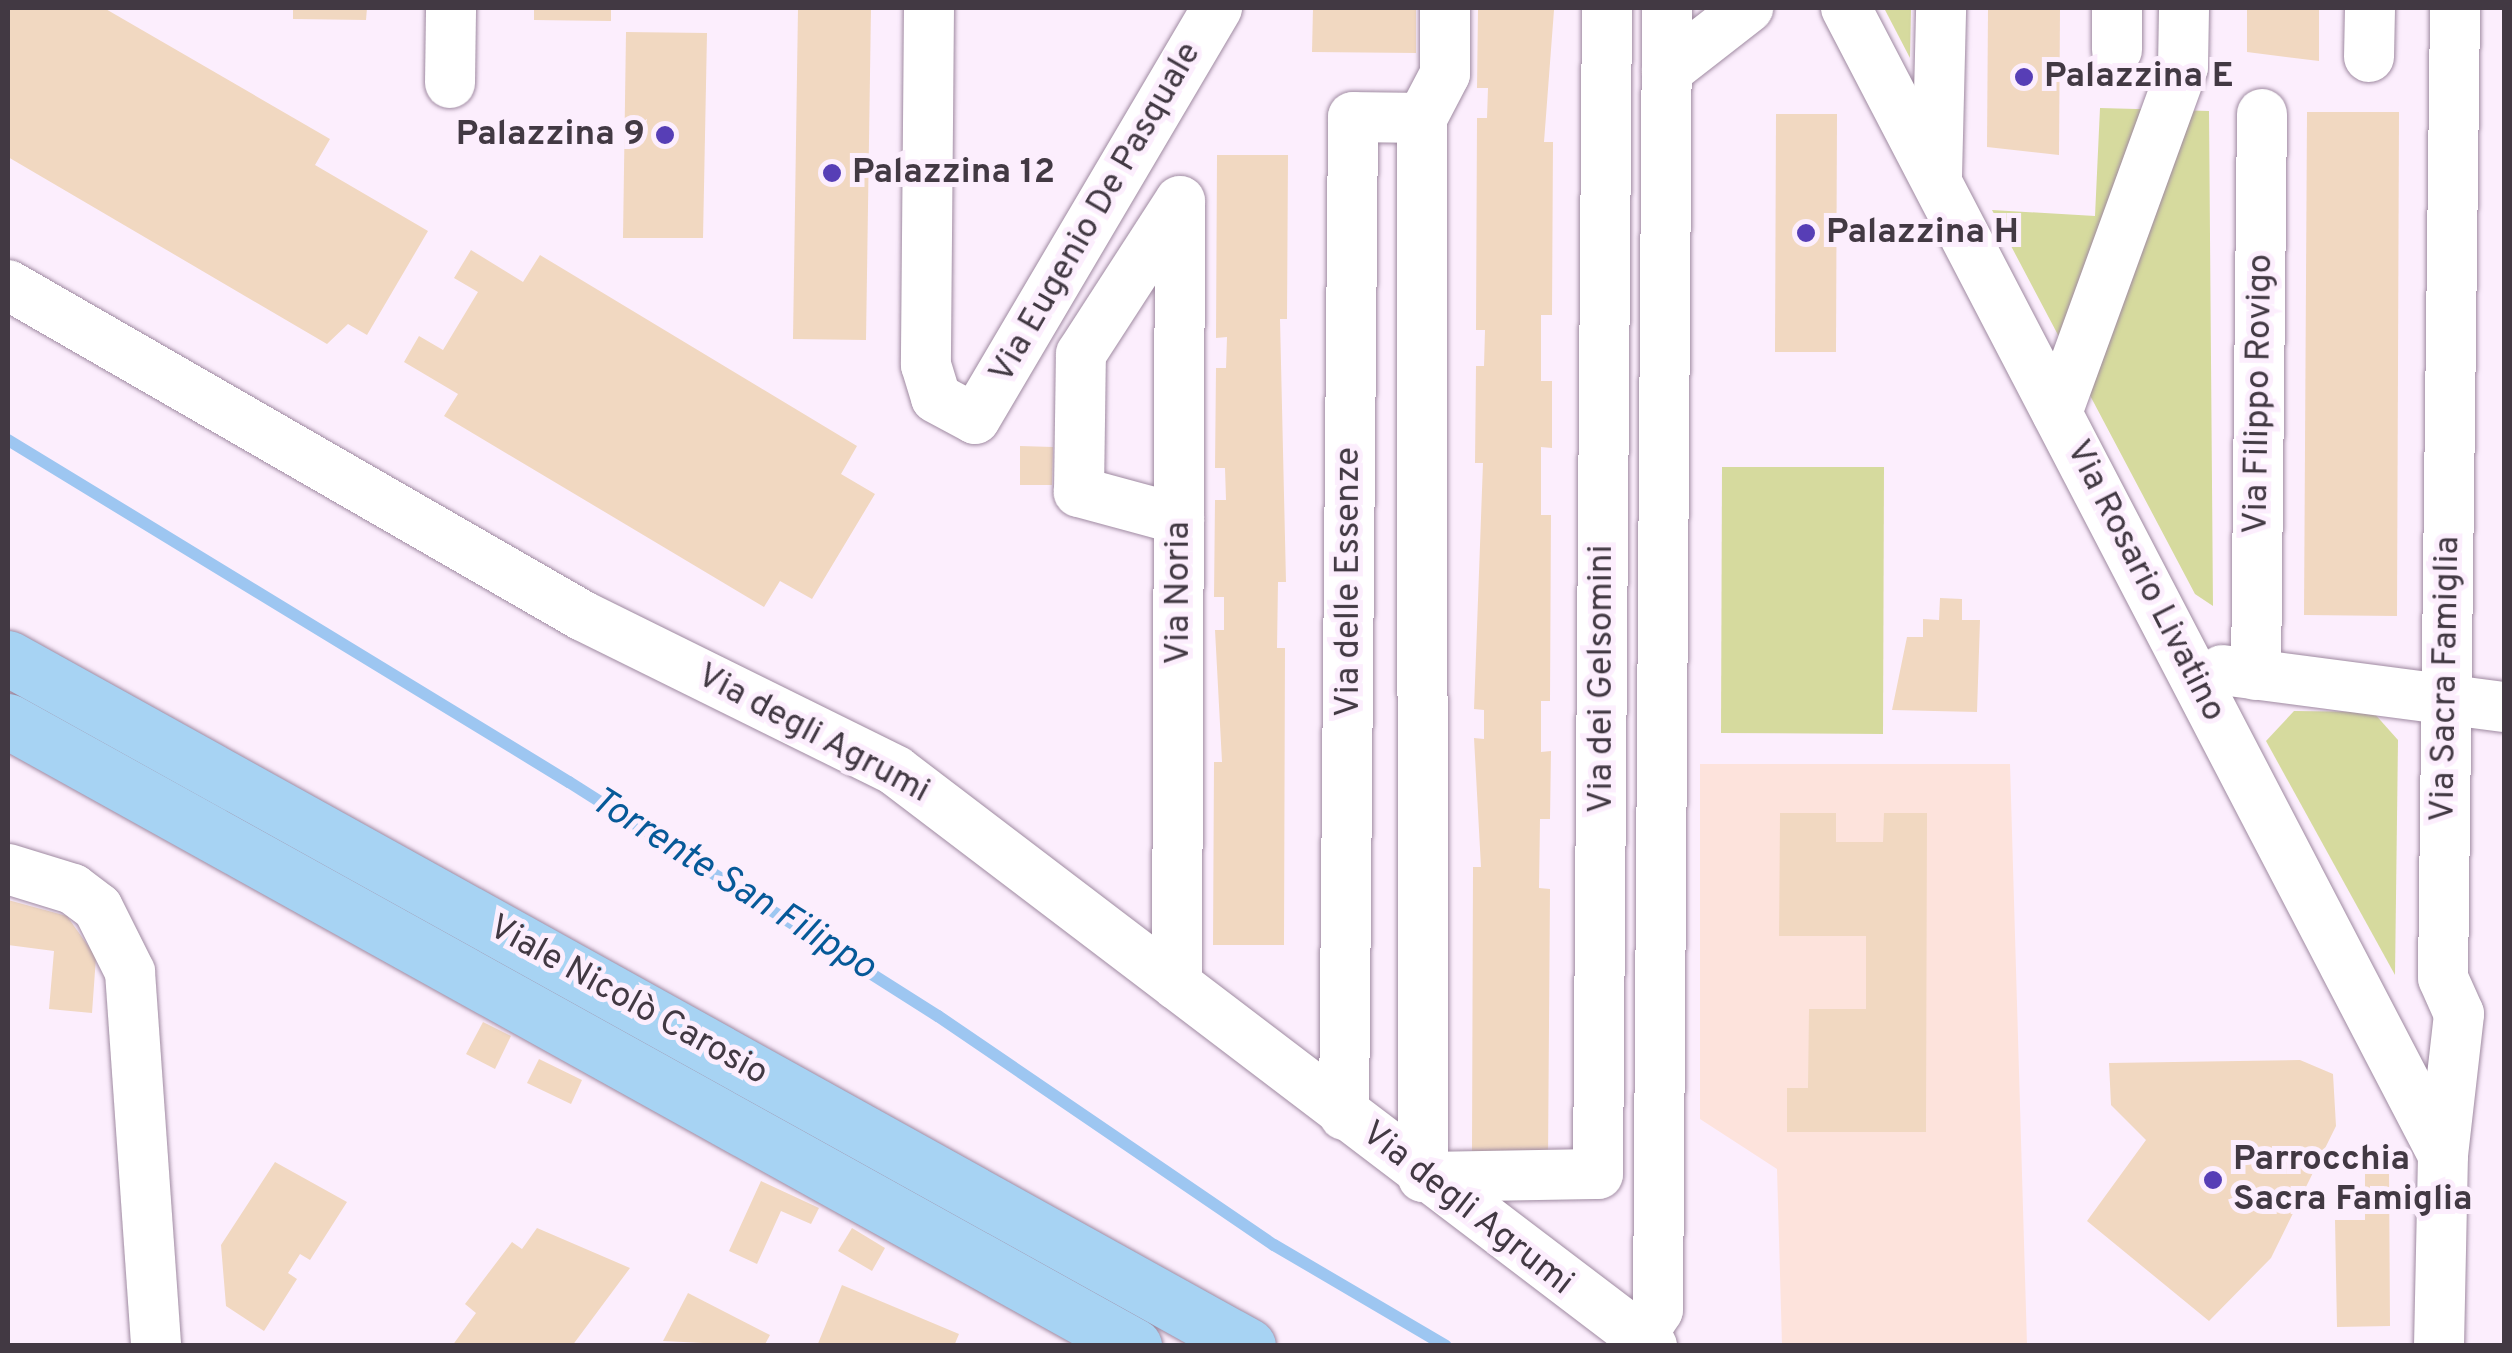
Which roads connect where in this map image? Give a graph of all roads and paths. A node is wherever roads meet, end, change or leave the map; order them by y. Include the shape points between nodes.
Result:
1 (451, 8) edge
2 (929, 8) edge
3 (1217, 8) edge
4 (1445, 8) edge
5 (1607, 8) edge
6 (1667, 8) edge
7 (1748, 8) edge
8 (1846, 8) edge
9 (1941, 8) edge
10 (2184, 8) edge
11 (2370, 8) edge
12 (2455, 8) edge
13 (2368, 57) dead end
14 (1667, 71) junction
15 (450, 83) dead end
16 (2262, 114) dead end
17 (1422, 118) junction
18 (1936, 181) junction
19 (8, 285) edge
20 (1665, 382) junction
21 (1604, 383) junction
22 (2057, 413) junction
23 (1179, 518) junction
24 (8, 658) edge
25 (2189, 666) junction
26 (2256, 675) junction
27 (2445, 699) junction
28 (2504, 707) edge
29 (8, 721) edge
30 (1663, 757) junction
31 (1601, 758) junction
32 (8, 869) edge
33 (1177, 985) junction
34 (1344, 1115) junction
35 (2443, 1156) junction
36 (1422, 1177) junction
37 (1648, 1339) edge
38 (156, 1346) edge
39 (1134, 1346) edge
40 (1248, 1346) edge
41 (2439, 1346) edge

1 - 15 street
2 - 3 street, Via Eugenio De Pasquale via 926,365 936,398 975,419
4 - 17 street, Via delle Essenze via 1445,74
5 - 21 street, Via dei Gelsomini
6 - 14 street, Via dei Gelsomini
7 - 14 street
8 - 18 street, Via Rosario Livatino
9 - 18 street
10 - 22 street via 2183,68
11 - 13 street
12 - 27 street, Via Sacra Famiglia
14 - 20 street, Via dei Gelsomini
16 - 26 street, Via Filippo Rovigo
17 - 34 street, Via delle Essenze via 1352,117
17 - 36 street, Via delle Essenze
18 - 22 street, Via Rosario Livatino
19 - 33 street, Via degli Agrumi via 584,616 896,772
20 - 21 street
20 - 30 street, Via dei Gelsomini
21 - 31 street, Via dei Gelsomini
22 - 25 street, Via Rosario Livatino
23 - 23 street, Via Noria via 1180,201 1081,354 1079,492
23 - 33 street, Via Noria
24 - 40 main road, Viale Nicolò Carosio
25 - 26 street
25 - 35 street, Via Rosario Livatino
26 - 27 street
27 - 28 street
27 - 35 street, Via Sacra Famiglia via 2443,978 2459,1014
29 - 39 main road, Viale Nicolò Carosio
30 - 31 street
30 - 37 street, Via dei Gelsomini via 1658,1310
31 - 36 street, Via dei Gelsomini via 1598,1174
32 - 38 street via 73,889 98,908 130,972
33 - 34 street, Via degli Agrumi
34 - 36 street, Via degli Agrumi
35 - 41 street, Via Sacra Famiglia
36 - 37 street, Via degli Agrumi via 1616,1324

